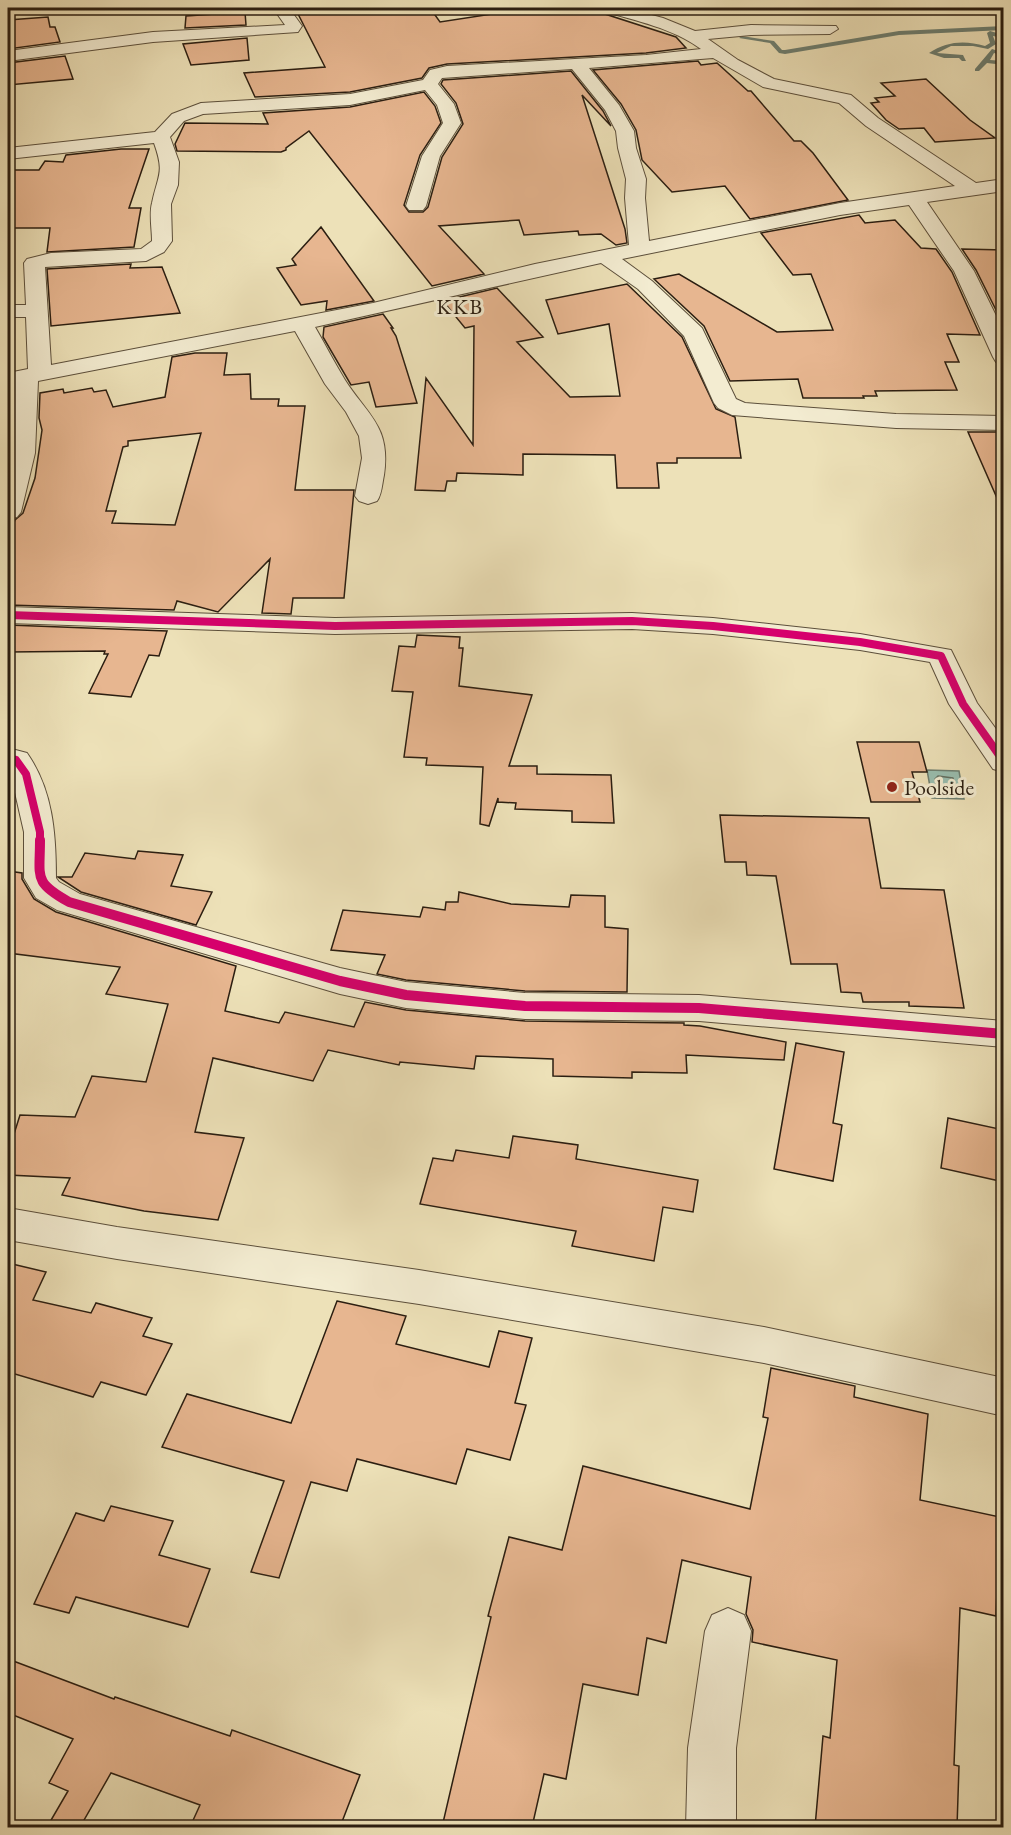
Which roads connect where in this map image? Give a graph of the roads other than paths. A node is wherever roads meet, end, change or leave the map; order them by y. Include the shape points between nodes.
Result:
1 (281, 8) edge
2 (609, 8) edge
3 (830, 28) dead end
4 (693, 36) junction
5 (715, 53) junction
6 (8, 56) edge
7 (578, 65) junction
8 (429, 84) junction
9 (161, 137) junction
10 (8, 153) edge
11 (1004, 185) edge
12 (972, 189) junction
13 (914, 198) junction
14 (416, 206) dead end
15 (640, 250) junction
16 (605, 256) junction
17 (8, 311) edge
18 (36, 311) junction
19 (301, 321) junction
20 (1004, 357) edge
21 (25, 377) edge
22 (1004, 423) edge
23 (368, 496) dead end
24 (8, 512) edge
25 (8, 615) edge
26 (8, 758) edge
27 (1004, 762) edge
28 (1004, 1034) edge
29 (8, 1224) edge
30 (1004, 1397) edge
31 (728, 1631) dead end
32 (711, 1827) edge

1 - 6 street via 294,26 292,29 153,37
2 - 4 street
3 - 4 street
4 - 5 street
5 - 7 street
5 - 12 street via 769,82 845,99 872,122
7 - 8 street via 447,71 436,74
7 - 15 street via 625,131 636,179 634,198
8 - 9 street via 368,98 193,110 178,117
8 - 14 street via 445,104 452,123 431,156
9 - 10 street
9 - 18 street via 170,162 161,204 162,241 157,248 146,255 36,261
11 - 12 street
12 - 13 street
13 - 15 street
13 - 20 street via 964,271
15 - 16 street
16 - 19 street via 372,309
16 - 22 street via 645,285 694,333 726,403 740,410 897,422
17 - 18 street
18 - 21 street
19 - 21 street
19 - 23 street via 371,436 374,458
21 - 24 street via 23,453
25 - 27 street via 335,626 632,621 860,642 941,656 963,704
26 - 28 street via 16,760 26,774 40,832 40,878 47,890 69,902 340,981 406,995 525,1006 699,1008
29 - 30 street via 764,1345
31 - 32 street via 712,1748

